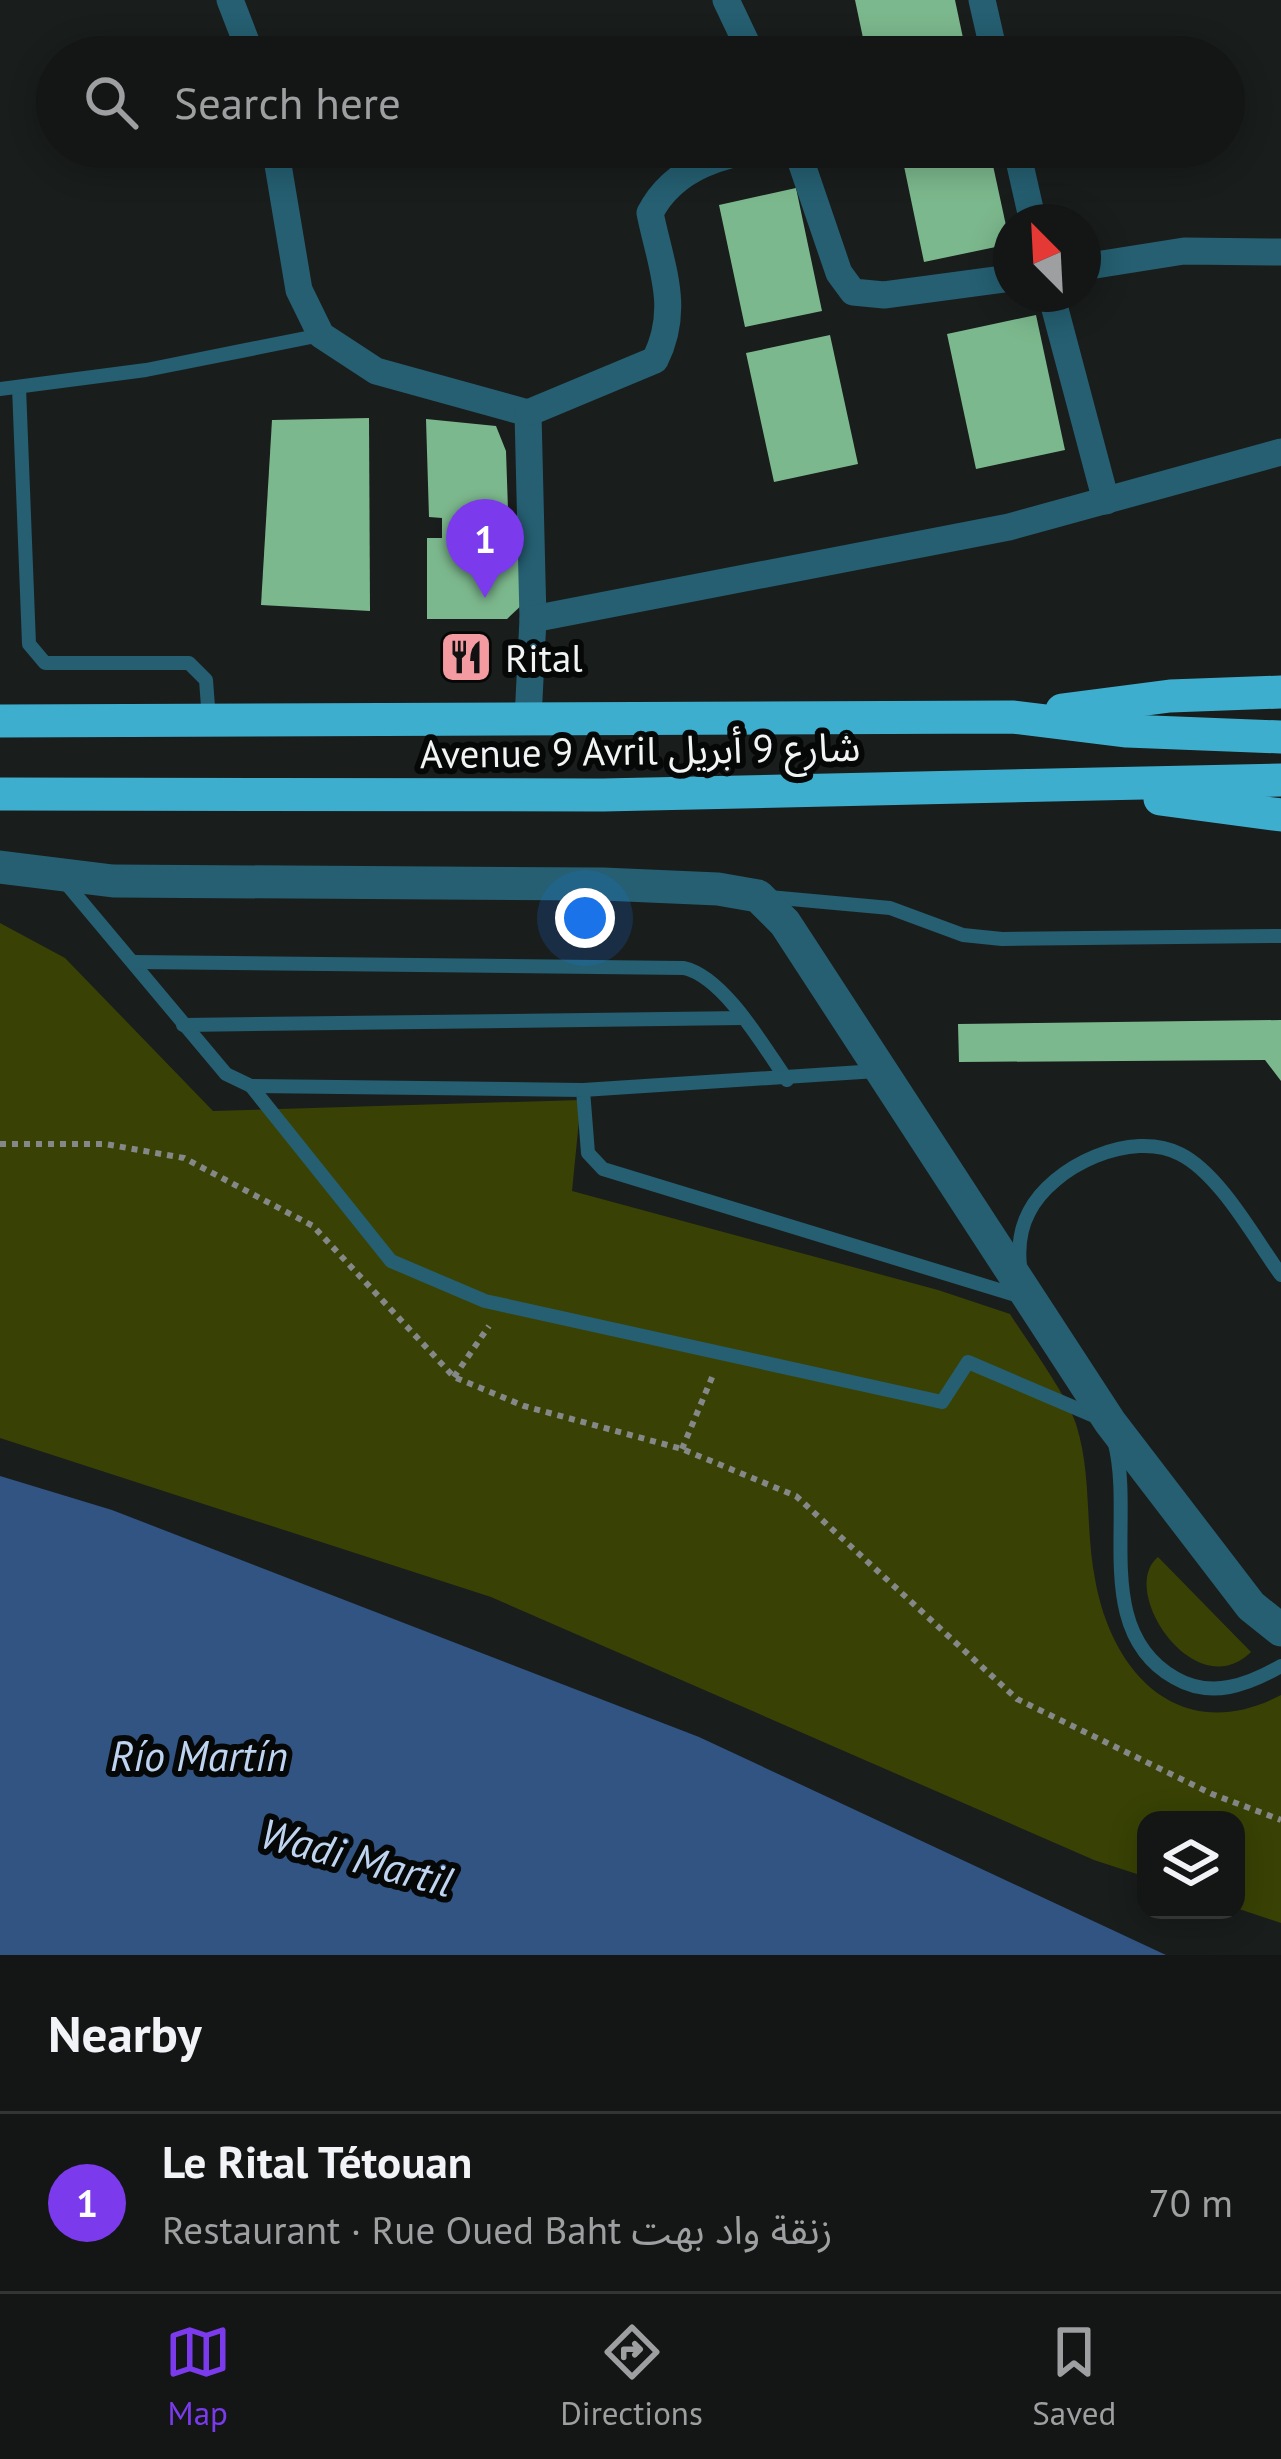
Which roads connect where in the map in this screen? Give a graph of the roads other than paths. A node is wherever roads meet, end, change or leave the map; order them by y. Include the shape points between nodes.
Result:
1 (230, 0) edge
2 (726, 0) edge
3 (982, 0) edge
4 (244, 36) edge
5 (743, 36) edge
6 (990, 36) edge
7 (279, 168) edge
8 (696, 168) edge
9 (803, 168) edge
10 (1021, 168) edge
11 (1029, 204) edge
12 (1281, 252) edge
13 (1101, 264) edge
14 (993, 280) edge
15 (1056, 312) edge
16 (321, 334) junction
17 (19, 387) junction
18 (0, 389) edge
19 (528, 413) junction
20 (1281, 452) edge
21 (1106, 501) junction
22 (533, 619) junction
23 (1281, 692) edge
24 (1012, 717) junction
25 (527, 719) junction
26 (209, 720) junction
27 (0, 721) edge
28 (1281, 737) edge
29 (1281, 780) edge
30 (1057, 785) junction
31 (0, 794) edge
32 (1281, 815) edge
33 (0, 867) edge
34 (60, 875) junction
35 (758, 896) junction
36 (1281, 936) edge
37 (133, 962) junction
38 (743, 1018) junction
39 (183, 1024) junction
40 (882, 1070) junction
41 (787, 1080) junction
42 (250, 1086) junction
43 (583, 1090) junction
44 (1281, 1275) edge
45 (1030, 1300) junction
46 (1110, 1422) junction
47 (1281, 1630) edge
48 (1281, 1666) edge

1 - 4 street
2 - 5 street
3 - 6 street
7 - 16 street via 299,290
8 - 19 street via 661,192 650,214 666,277 668,334 655,360
9 - 14 street via 853,292
10 - 11 street
12 - 13 street via 1184,250
15 - 21 street
16 - 17 lane
16 - 19 street via 376,371
17 - 18 lane
17 - 26 lane via 29,644 46,663 189,663 206,680
19 - 22 street
20 - 21 street
21 - 22 street via 902,550
22 - 25 street
23 - 24 highway via 1170,696
24 - 25 highway, Avenue 9 Avril شارع 9 أبريل
24 - 28 highway, Avenue 9 Avril شارع 9 أبريل
25 - 26 highway, Avenue 9 Avril شارع 9 أبريل
26 - 27 highway, Avenue 9 Avril شارع 9 أبريل
29 - 30 highway, Avenue 9 Avril شارع 9 أبريل
30 - 31 highway, Avenue 9 Avril شارع 9 أبريل via 603,795
30 - 32 highway
33 - 34 street
34 - 35 street via 603,884
34 - 37 lane
35 - 36 lane via 890,908 962,935 1002,939
35 - 40 street via 785,923
37 - 38 lane via 684,968 704,975
37 - 39 lane
38 - 39 lane
38 - 41 lane
39 - 42 lane via 226,1074
40 - 41 lane
40 - 45 street
41 - 43 lane
42 - 43 lane
42 - 46 lane via 391,1261 503,1305 941,1402 968,1363
43 - 45 lane via 588,1153 602,1169
44 - 45 lane via 1193,1162 1134,1145 1103,1152 1037,1199 1020,1242
45 - 46 street
46 - 47 street via 1251,1606
46 - 48 lane via 1121,1483 1121,1586 1142,1649 1160,1670 1213,1689 1241,1686

